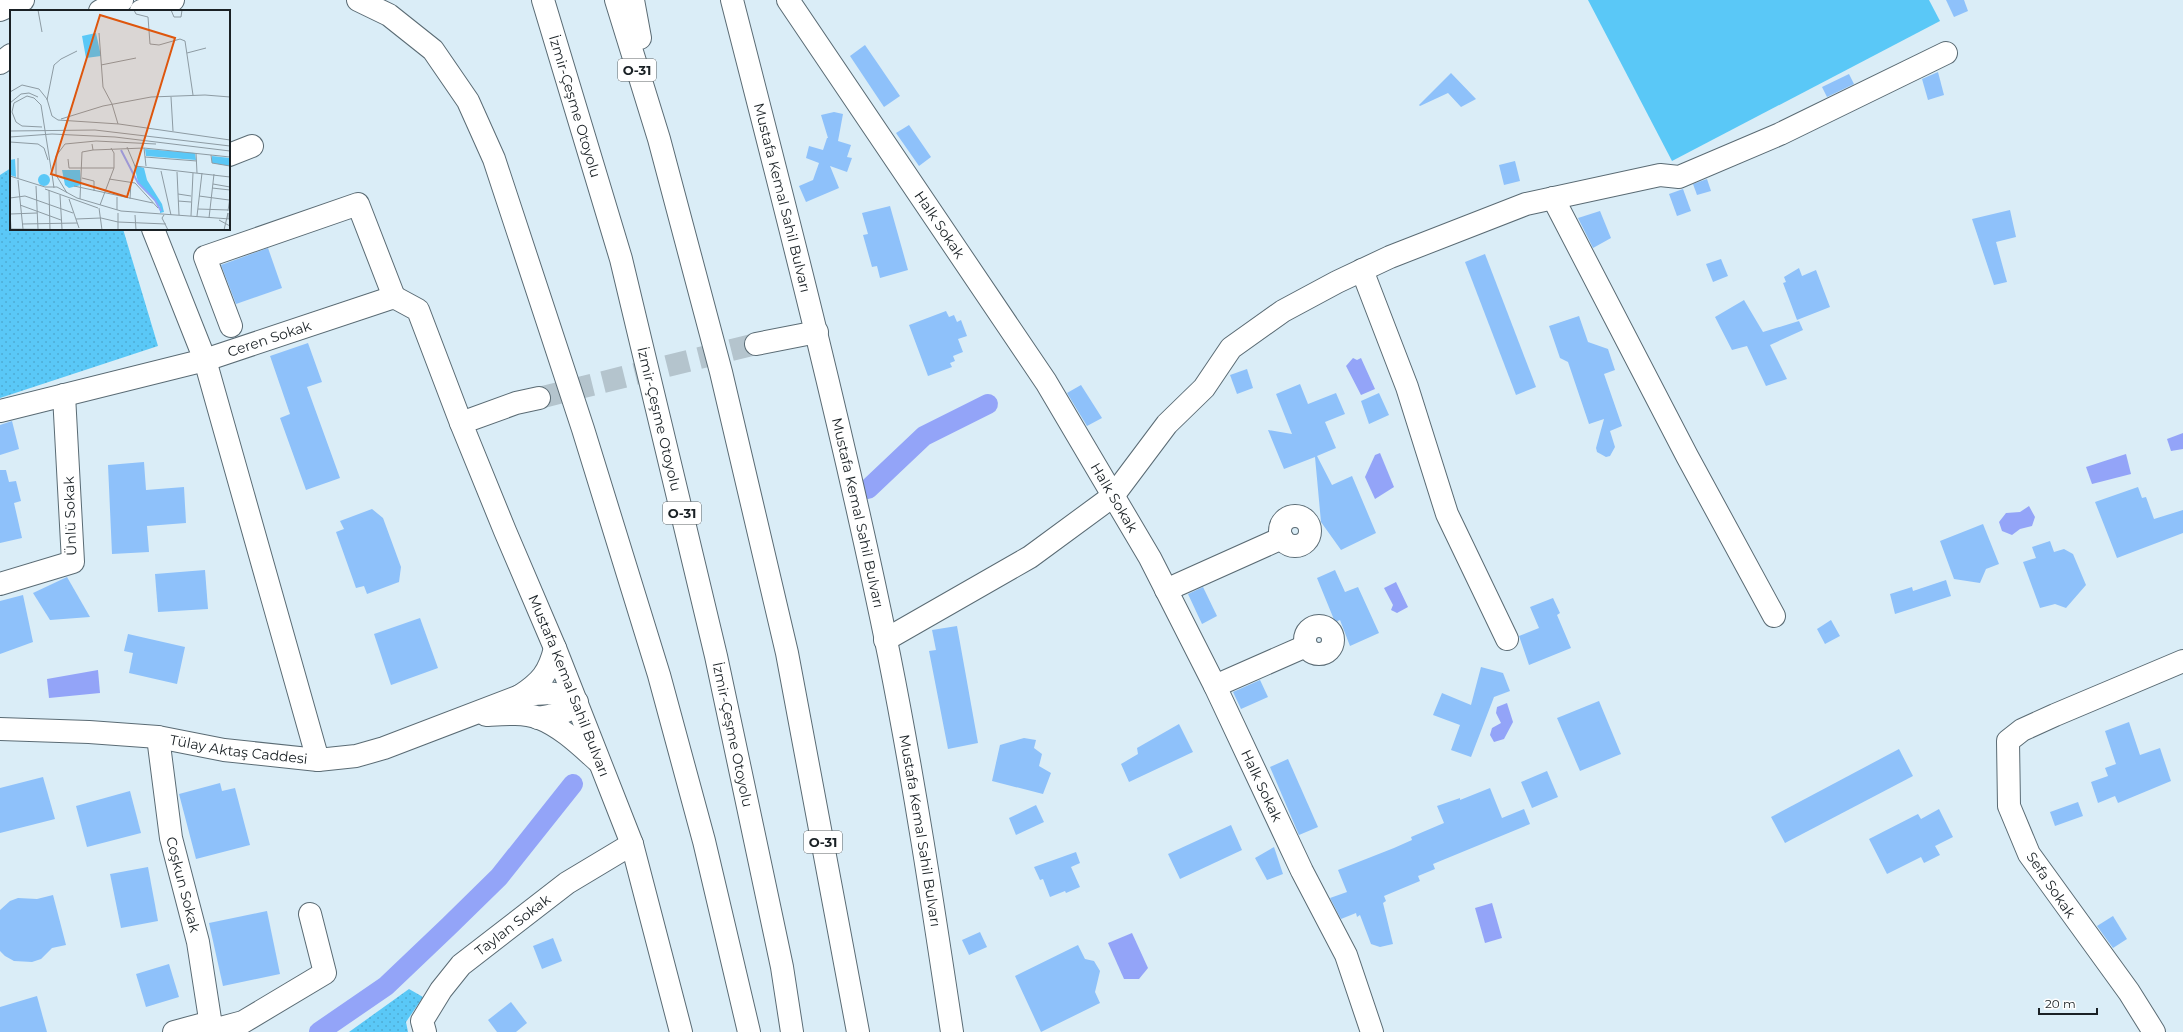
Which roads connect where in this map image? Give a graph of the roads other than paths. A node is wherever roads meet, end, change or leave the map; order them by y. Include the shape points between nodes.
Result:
1 (12, 0) edge
2 (23, 0) edge
3 (122, 0) edge
4 (173, 0) edge
5 (358, 0) edge
6 (543, 0) edge
7 (616, 0) edge
8 (633, 0) edge
9 (732, 0) edge
10 (788, 0) edge
11 (0, 9) edge
12 (102, 10) edge
13 (144, 10) edge
14 (1946, 53) dead end
15 (659, 139) junction
16 (252, 146) dead end
17 (230, 155) edge
18 (1553, 198) junction
19 (153, 230) edge
20 (1362, 270) junction
21 (394, 297) junction
22 (231, 326) dead end
23 (817, 332) junction
24 (756, 344) tunnel mouth
25 (205, 360) junction
26 (64, 395) junction
27 (539, 398) tunnel mouth
28 (0, 411) edge
29 (461, 423) junction
30 (1113, 496) junction
31 (1282, 538) dead end
32 (0, 584) edge
33 (1166, 590) junction
34 (1774, 616) dead end
35 (1507, 639) dead end
36 (885, 640) junction
37 (1306, 646) dead end
38 (555, 648) junction
39 (2183, 661) edge
40 (1215, 686) junction
41 (520, 696) junction
42 (577, 702) junction
43 (471, 716) junction
44 (538, 718) junction
45 (0, 729) edge
46 (158, 737) junction
47 (318, 760) junction
48 (602, 765) junction
49 (632, 844) junction
50 (310, 914) dead end
51 (212, 1028) edge
52 (174, 1032) edge
53 (425, 1032) edge
54 (680, 1032) edge
55 (749, 1032) edge
56 (792, 1032) edge
57 (858, 1032) edge
58 (952, 1032) edge
59 (1372, 1032) edge
60 (2154, 1032) edge

1 - 11 main road
2 - 11 main road
3 - 12 main road
4 - 13 main road
5 - 55 main road via 389,15 433,50 468,101 494,159 583,429 659,675 704,840
6 - 56 main road, İzmir-Çeşme Otoyolu / O-31 via 625,274 716,656 782,968
7 - 15 main road, O-31
8 - 15 main road
9 - 23 main road, Mustafa Kemal Sahil Bulvarı
10 - 30 main road, Halk Sokak via 1046,382
14 - 18 main road via 1780,134 1679,177 1660,175
15 - 57 main road, O-31 via 721,372 787,653
16 - 17 main road
18 - 20 main road via 1519,207
18 - 34 main road via 1687,456
19 - 25 main road
20 - 30 main road via 1283,311 1230,348 1204,388 1167,424
20 - 35 main road via 1407,387 1447,514
21 - 22 main road via 358,204 204,258
21 - 25 main road, Ceren Sokak
21 - 29 main road via 418,310
23 - 24 main road
23 - 36 main road, Mustafa Kemal Sahil Bulvarı
25 - 26 main road, Ceren Sokak
25 - 47 main road
26 - 28 main road, Ceren Sokak
26 - 32 main road, Ünlü Sokak via 73,562
27 - 29 main road
29 - 38 main road, Mustafa Kemal Sahil Bulvarı
30 - 33 main road, Halk Sokak
30 - 36 main road via 1030,558
31 - 33 main road
33 - 40 main road, Halk Sokak
36 - 58 main road, Mustafa Kemal Sahil Bulvarı via 928,872
37 - 40 main road
38 - 41 main road via 547,673 537,685
38 - 42 main road, Mustafa Kemal Sahil Bulvarı
39 - 60 main road, Sefa Sokak via 2022,730 2008,741 2009,806 2029,854 2129,992
40 - 59 main road, Halk Sokak via 1302,871 1346,955
41 - 42 main road via 555,693
41 - 43 main road, Tülay Aktaş Caddesi
42 - 44 main road via 564,714
42 - 48 main road, Mustafa Kemal Sahil Bulvarı
43 - 44 main road via 521,714
43 - 47 main road, Tülay Aktaş Caddesi via 384,748 356,756
44 - 48 main road via 561,731
45 - 46 main road, Tülay Aktaş Caddesi
46 - 47 main road, Tülay Aktaş Caddesi via 224,750
46 - 51 main road, Coşkun Sokak via 171,838 198,942
48 - 49 main road, Mustafa Kemal Sahil Bulvarı
49 - 53 main road, Taylan Sokak via 567,883 461,965 441,990 422,1021
49 - 54 main road, Mustafa Kemal Sahil Bulvarı
50 - 51 main road via 325,973 243,1022
51 - 52 main road

